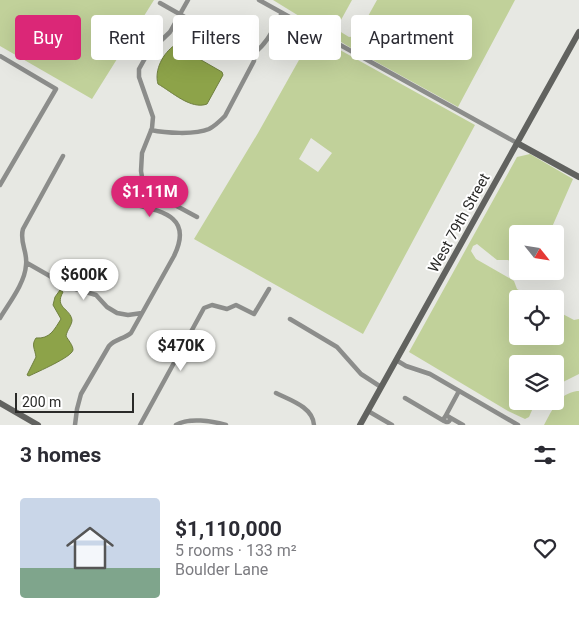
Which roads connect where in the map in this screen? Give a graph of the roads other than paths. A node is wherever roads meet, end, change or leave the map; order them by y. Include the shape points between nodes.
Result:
1 (188, 0) edge
2 (259, 0) edge
3 (160, 3) dead end
4 (282, 13) junction
5 (179, 14) junction
6 (579, 32) edge
7 (259, 49) edge
8 (0, 56) edge
9 (254, 60) edge
10 (152, 130) junction
11 (517, 144) junction
12 (63, 156) dead end
13 (579, 177) edge
14 (0, 185) edge
15 (129, 203) dead end
16 (197, 218) dead end
17 (27, 263) junction
18 (270, 290) dead end
19 (142, 313) junction
20 (0, 318) edge
21 (290, 319) dead end
22 (396, 360) junction
23 (381, 387) junction
24 (459, 391) junction
25 (276, 393) dead end
26 (405, 398) dead end
27 (0, 403) edge
28 (368, 411) junction
29 (447, 420) edge
30 (314, 423) edge
31 (38, 425) edge
32 (75, 425) edge
33 (140, 425) edge
34 (176, 425) edge
35 (226, 425) edge
36 (360, 425) edge
37 (392, 425) edge
38 (463, 425) edge
39 (518, 425) edge

1 - 5 street
2 - 4 street
3 - 5 street
4 - 7 street
4 - 11 street
5 - 10 street via 170,32 148,53 139,69 153,117
6 - 11 main road, West 79th Street
8 - 14 street via 56,88
9 - 10 street via 225,116 208,130 164,133
10 - 16 street via 142,153 143,183 149,191
11 - 13 main road
11 - 22 main road, West 79th Street
12 - 17 street via 23,229 21,238
15 - 19 street via 159,210 174,218 180,235 178,248
17 - 19 street via 69,287 96,295 117,313
17 - 20 street via 22,281
18 - 33 street via 254,314 236,305 226,309 207,306
19 - 32 street via 130,334 109,346 81,394
21 - 23 street via 337,347 361,374
22 - 23 main road, West 79th Street
22 - 24 street
23 - 28 main road, West 79th Street
24 - 29 street
24 - 39 street
25 - 30 street via 308,410
26 - 29 street
27 - 31 main road
28 - 36 main road, West 79th Street
28 - 37 street
29 - 38 street
34 - 35 street via 201,421

